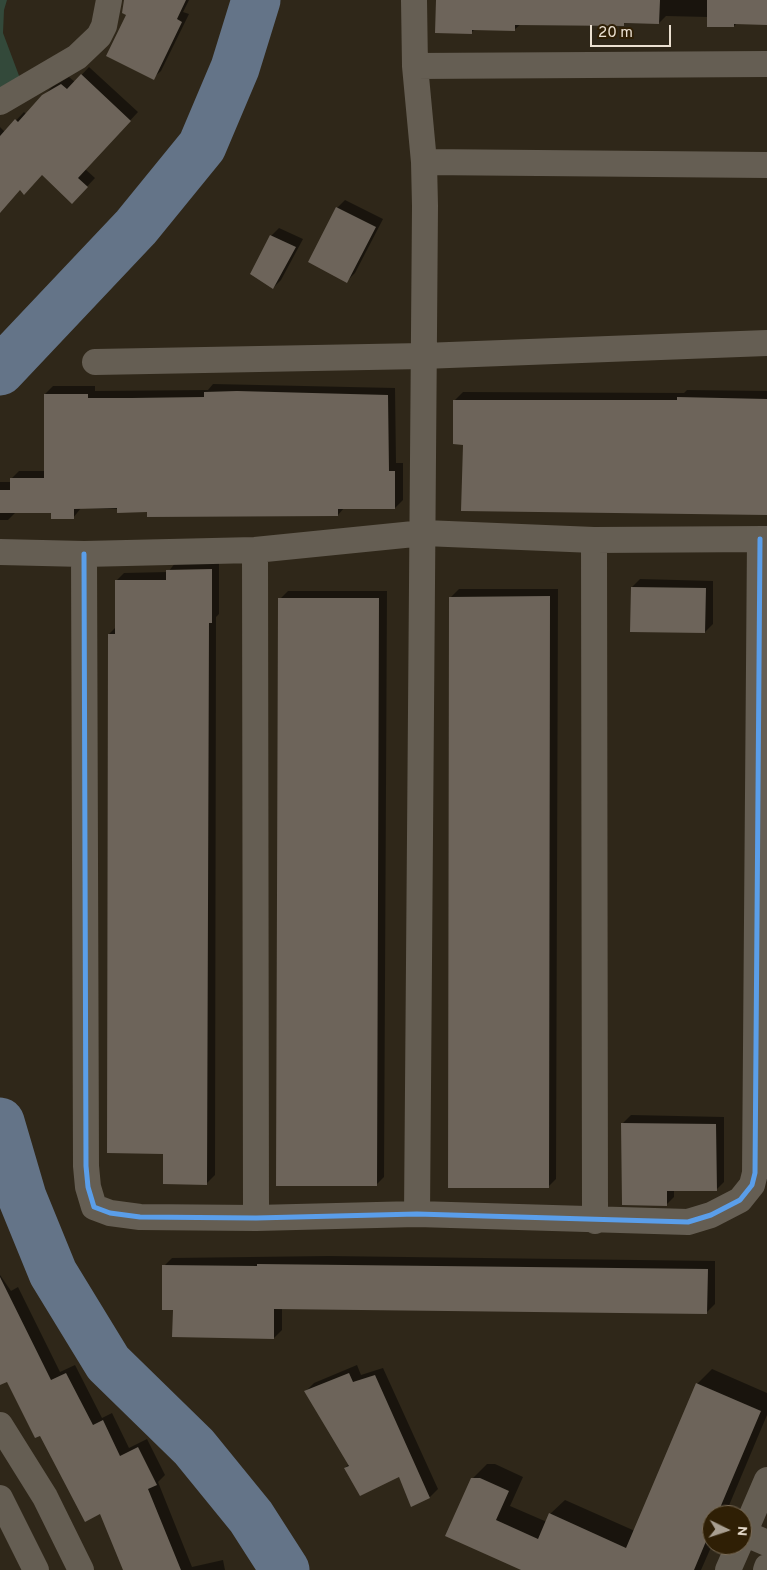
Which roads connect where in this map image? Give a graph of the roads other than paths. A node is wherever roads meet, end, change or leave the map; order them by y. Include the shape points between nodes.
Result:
1 (109, 0) edge
2 (414, 0) edge
3 (767, 64) edge
4 (415, 66) junction
5 (0, 102) edge
6 (424, 162) junction
7 (767, 165) edge
8 (767, 343) edge
9 (423, 356) junction
10 (95, 362) dead end
11 (424, 533) junction
12 (764, 539) edge
13 (594, 540) junction
14 (254, 550) junction
15 (0, 552) edge
16 (84, 554) junction
17 (417, 1214) junction
18 (256, 1218) junction
19 (596, 1221) junction
20 (0, 1425) edge
21 (767, 1480) edge
22 (0, 1498) edge
23 (752, 1527) edge
24 (738, 1555) edge
25 (36, 1570) edge
26 (81, 1570) edge
27 (728, 1570) edge

1 - 5 street via 99,36 82,52
2 - 4 street
3 - 4 street
4 - 6 street
6 - 7 street
6 - 9 street
8 - 9 street
9 - 10 street
9 - 11 street
11 - 13 street
11 - 14 street
11 - 17 street
12 - 13 street
12 - 19 street via 755,1173 752,1185 740,1200 700,1220
13 - 19 street
14 - 16 street
14 - 18 street
15 - 16 street
16 - 18 street via 88,1187 94,1207 122,1216
17 - 18 street
17 - 19 street
20 - 26 street via 45,1497
21 - 23 street
22 - 25 street
24 - 27 street

